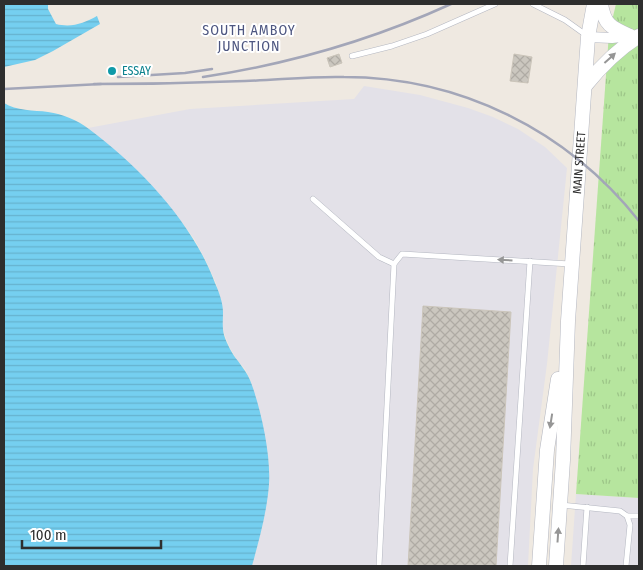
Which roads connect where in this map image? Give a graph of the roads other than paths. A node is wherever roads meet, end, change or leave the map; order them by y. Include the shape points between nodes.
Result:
1 (495, 4) edge
2 (533, 4) edge
3 (594, 4) edge
4 (602, 4) edge
5 (636, 35) edge
6 (588, 36) junction
7 (352, 56) dead end
8 (585, 86) junction
9 (312, 199) dead end
10 (530, 261) junction
11 (394, 264) junction
12 (571, 264) junction
13 (568, 321) junction
14 (560, 504) junction
15 (587, 507) junction
16 (627, 516) junction
17 (639, 516) edge
18 (379, 566) edge
19 (510, 566) edge
20 (539, 566) edge
21 (556, 566) edge
22 (583, 566) edge
23 (626, 566) edge

1 - 7 lane via 418,37
2 - 6 lane
3 - 6 main road, MAIN STREET
4 - 5 main road via 608,24
5 - 6 street
8 -> 5 main road via 601,66
6 - 8 main road, MAIN STREET
8 - 12 main road, MAIN STREET
9 - 11 lane via 379,257
10 -> 11 lane via 402,254
10 - 12 lane
10 - 19 lane
11 - 18 lane
12 - 13 main road, MAIN STREET
13 - 14 main road, MAIN STREET
13 -> 20 main road, MAIN STREET via 547,450
14 - 15 lane
21 -> 14 main road, MAIN STREET
15 - 16 lane via 620,511
15 - 22 lane
16 - 17 lane
16 - 23 lane via 630,524

